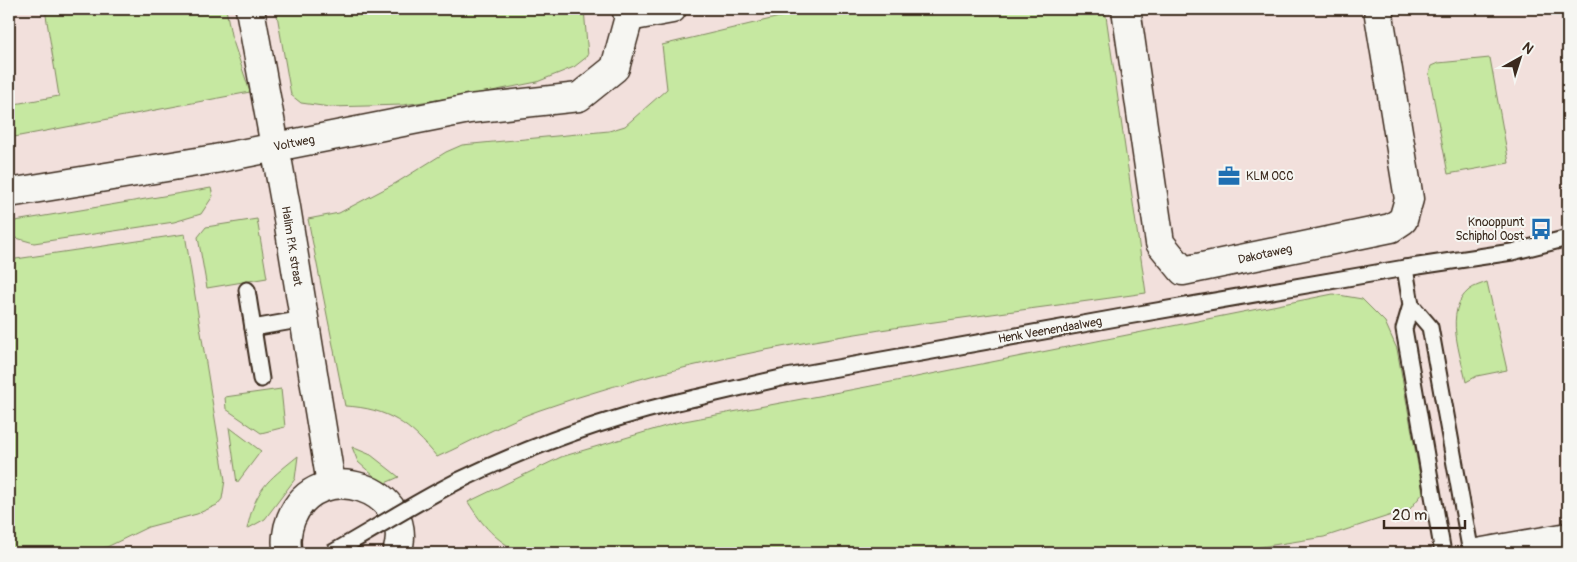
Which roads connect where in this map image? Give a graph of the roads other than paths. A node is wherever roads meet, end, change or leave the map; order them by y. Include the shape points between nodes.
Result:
1 (250, 9) edge
2 (672, 9) edge
3 (1126, 9) edge
4 (1378, 9) edge
5 (628, 13) edge
6 (274, 147) junction
7 (9, 193) edge
8 (1568, 238) edge
9 (1405, 268) junction
10 (247, 290) dead end
11 (1411, 305) junction
12 (304, 319) junction
13 (253, 328) junction
14 (261, 378) dead end
15 (331, 484) junction
16 (1568, 537) edge
17 (402, 551) edge
18 (281, 552) edge
19 (332, 553) edge
20 (1443, 553) edge
21 (1471, 553) edge
22 (1477, 553) edge

1 - 6 street, Halim P.K. straat
2 - 5 street
3 - 4 street, Dakotaweg via 1160,243 1183,272 1390,228 1403,220 1409,199
5 - 6 street, Voltweg via 615,68 579,97 469,110
6 - 7 street, Voltweg
6 - 12 street, Halim P.K. straat
8 - 9 lane, Henk Veenendaalweg via 1512,252
9 - 11 lane
9 - 19 lane, Henk Veenendaalweg, bridge via 781,378 642,410 500,461 456,482
10 - 13 lane
11 - 20 lane via 1404,329
11 - 21 lane via 1430,327
12 - 13 lane
12 - 15 street, Halim P.K. straat
13 - 14 lane
15 - 17 street via 352,484 373,491 388,505 398,524
15 - 18 street via 311,492 296,508
16 - 22 street

